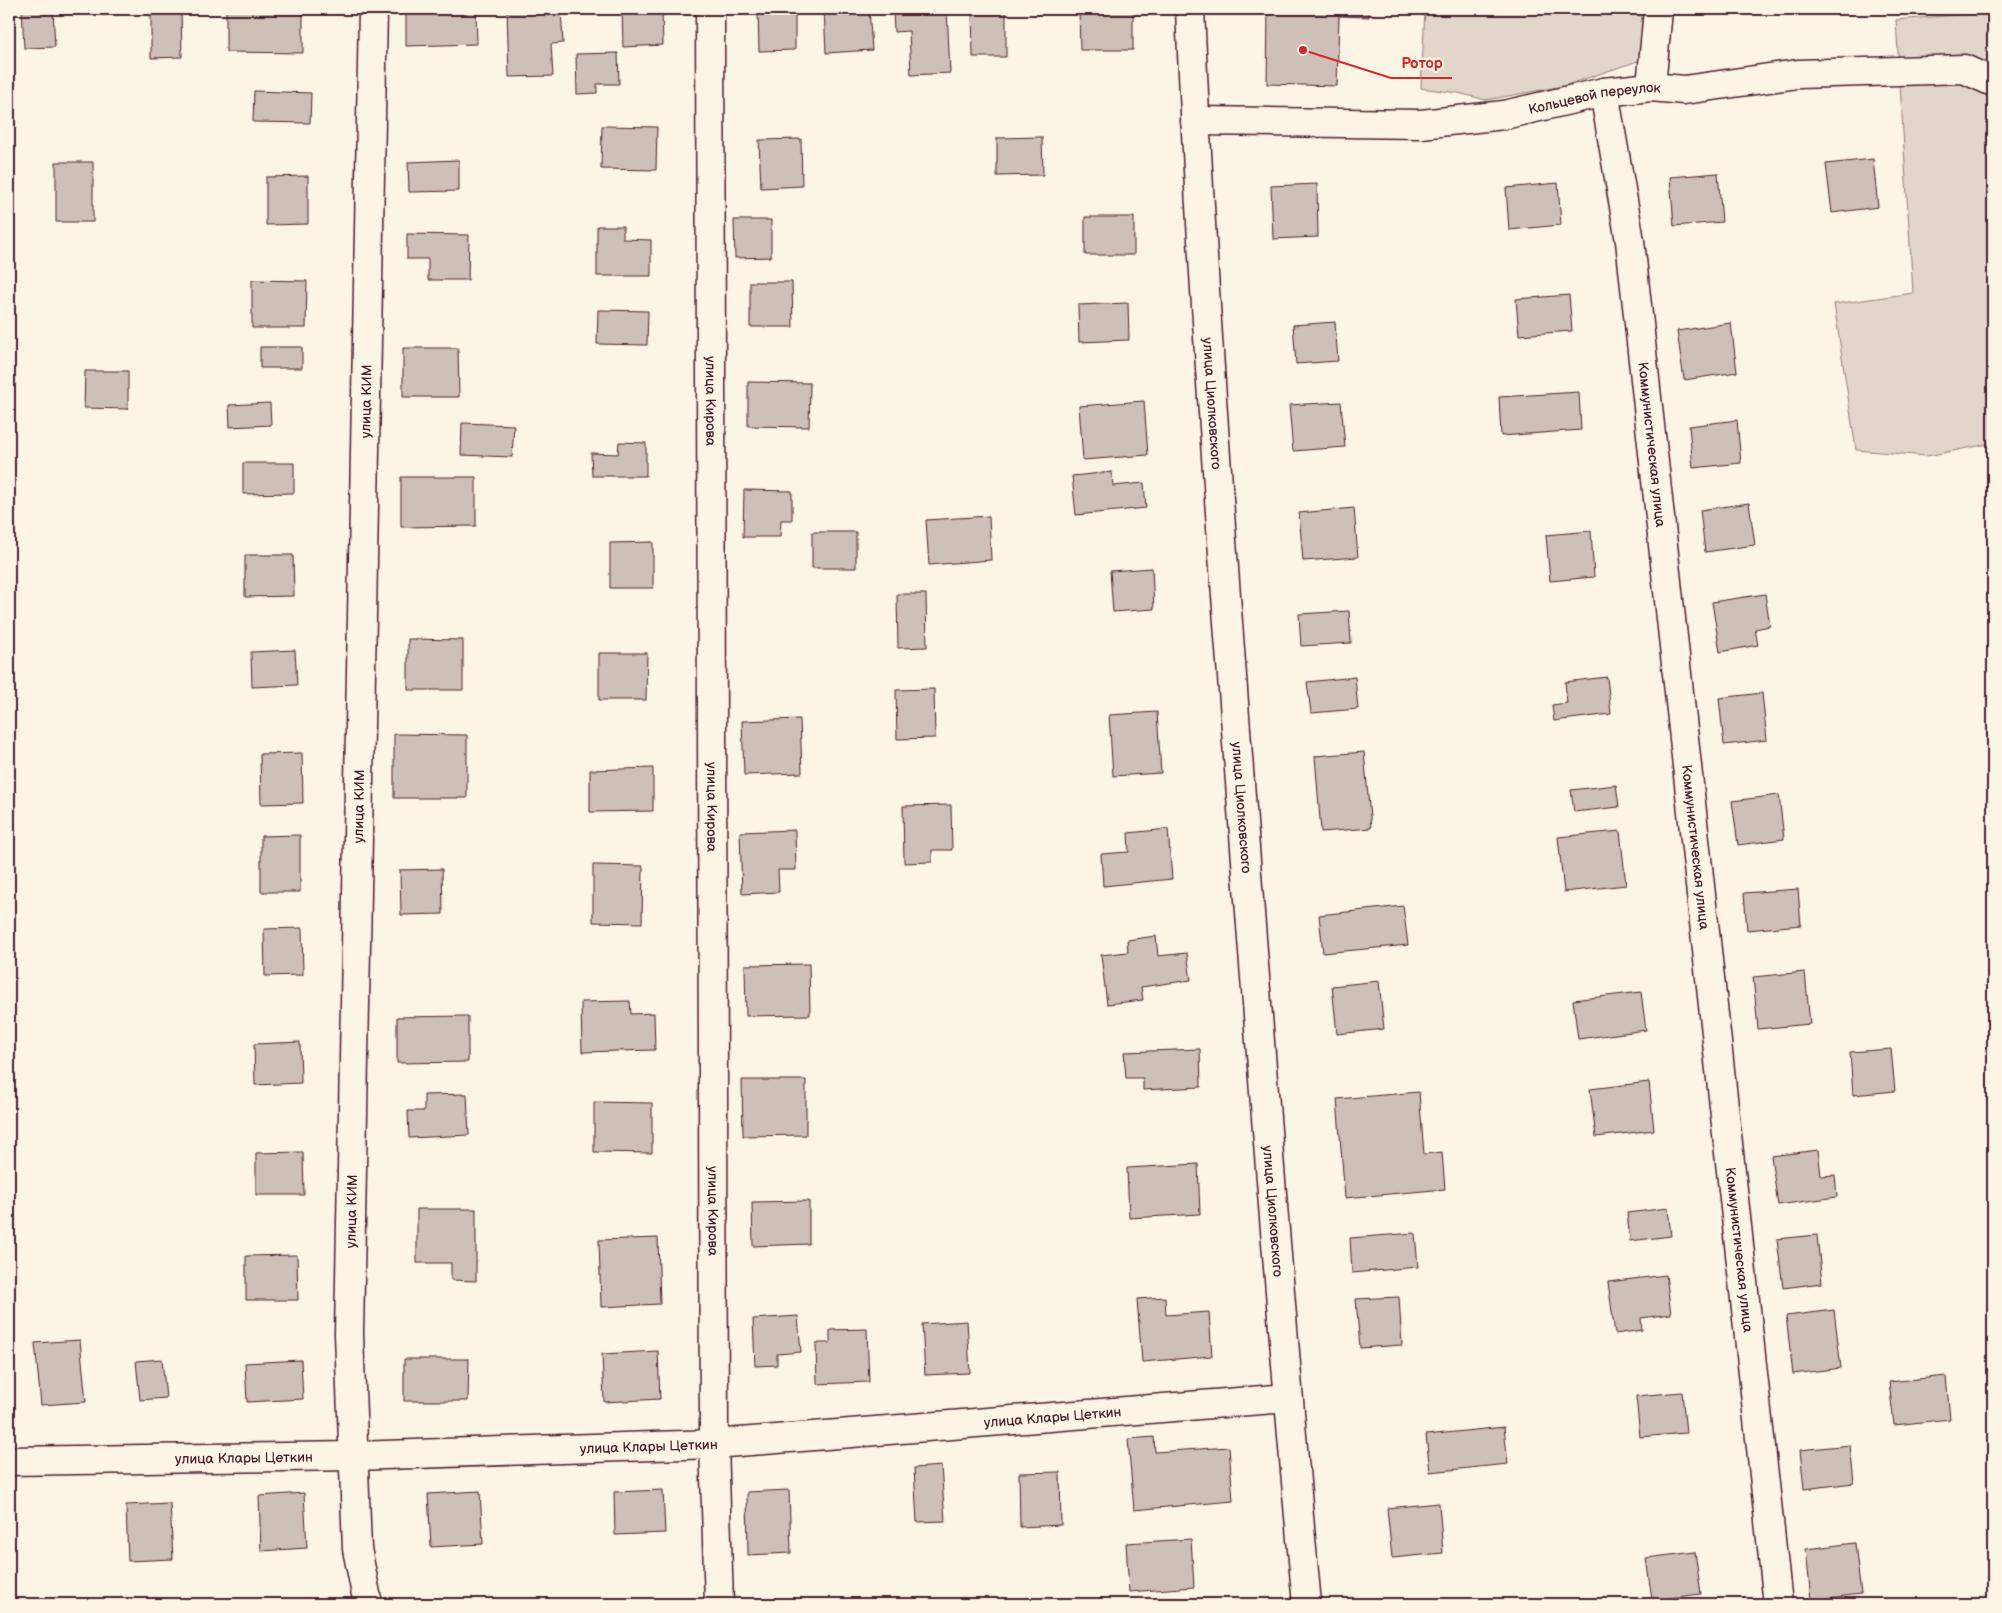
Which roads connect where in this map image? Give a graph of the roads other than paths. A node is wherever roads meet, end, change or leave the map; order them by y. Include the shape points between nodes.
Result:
1 (373, 9) edge
2 (710, 9) edge
3 (1190, 9) edge
4 (1658, 9) edge
5 (1993, 82) edge
6 (1651, 87) junction
7 (1604, 92) junction
8 (1195, 121) junction
9 (1288, 1398) junction
10 (714, 1444) junction
11 (355, 1456) junction
12 (9, 1461) edge
13 (368, 1604) edge
14 (719, 1604) edge
15 (1307, 1604) edge
16 (1778, 1604) edge

1 - 11 street, улица КИМ via 350,1227 349,1334
2 - 10 street, улица Кирова
3 - 8 street, улица Циолковского
4 - 6 street
5 - 6 street, Кольцевой переулок via 1964,69 1798,74 1684,90
6 - 7 street, Кольцевой переулок
7 - 8 street, Кольцевой переулок via 1504,115 1421,124
7 - 16 street, Коммунистическая улица via 1630,242
8 - 9 street, улица Циолковского via 1232,670
9 - 10 street, улица Клары Цеткин
9 - 15 street, улица Циолковского
10 - 11 street, улица Клары Цеткин
10 - 14 street, улица Кирова
11 - 12 street, улица Клары Цеткин
11 - 13 street, улица КИМ via 357,1549

